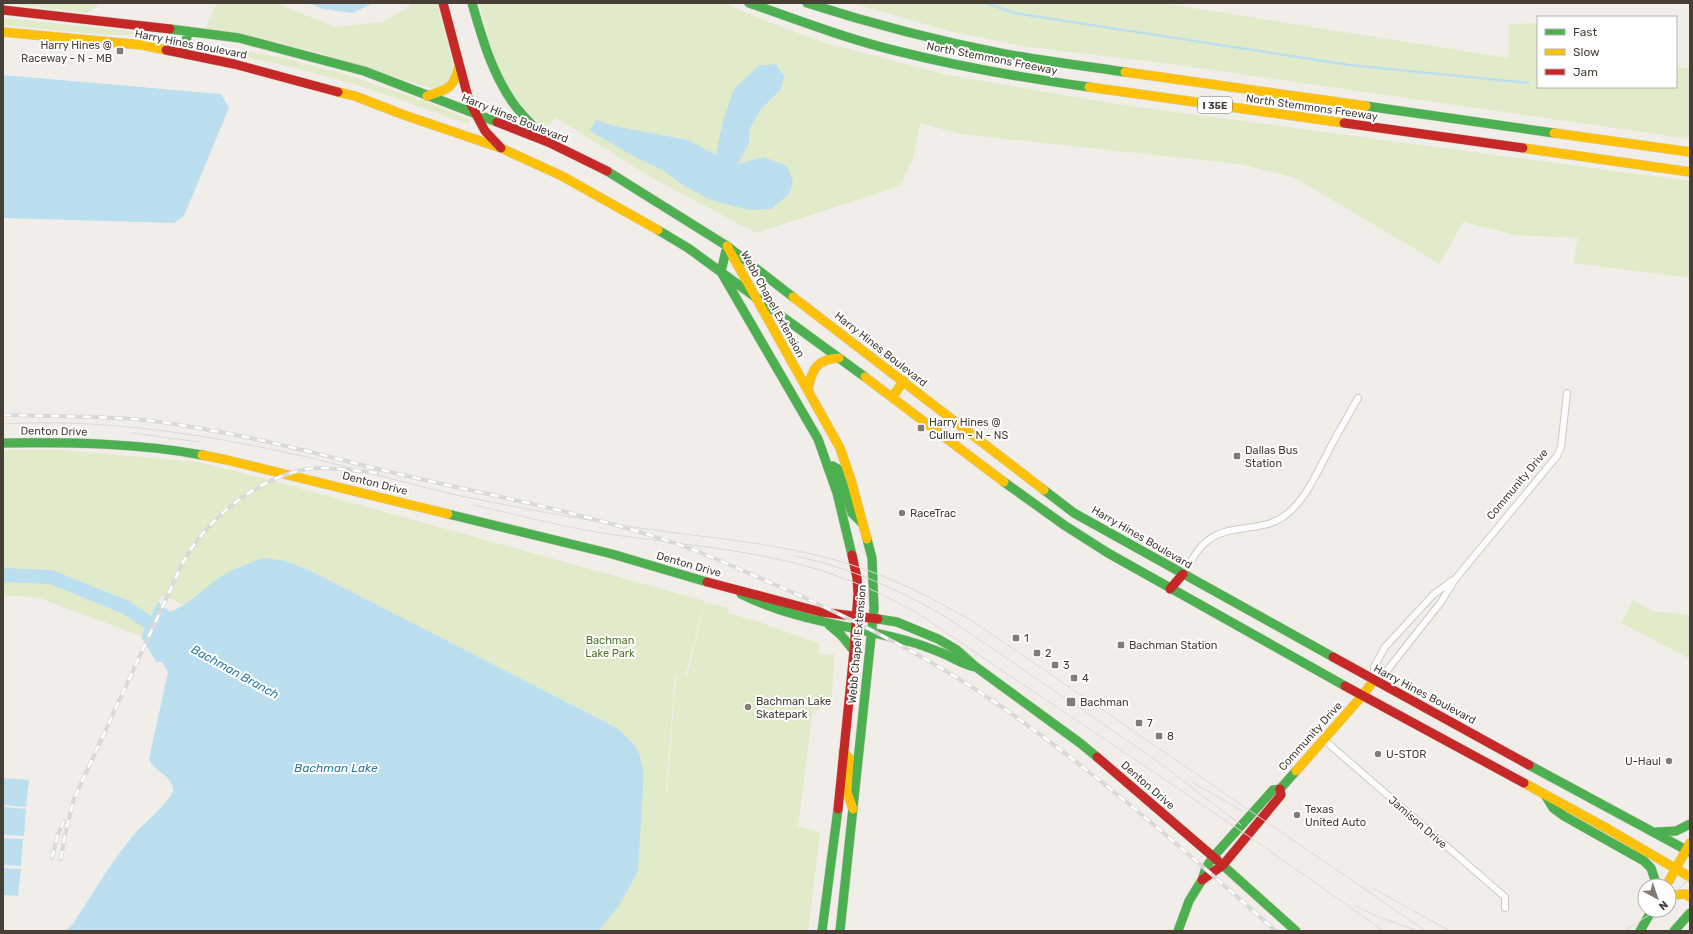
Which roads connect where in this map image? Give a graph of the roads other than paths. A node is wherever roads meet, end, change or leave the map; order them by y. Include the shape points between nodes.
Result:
1 (443, 3) edge
2 (472, 3) edge
3 (749, 3) edge
4 (807, 3) edge
5 (3, 10) edge
6 (3, 32) edge
7 (188, 32) junction
8 (184, 53) junction
9 (459, 66) junction
10 (427, 96) junction
11 (475, 114) junction
12 (548, 142) junction
13 (501, 148) junction
14 (1690, 152) edge
15 (1690, 172) edge
16 (727, 246) junction
17 (722, 272) junction
18 (754, 296) junction
19 (839, 358) junction
20 (904, 381) junction
21 (808, 389) junction
22 (1567, 393) dead end
23 (892, 397) junction
24 (1358, 398) dead end
25 (3, 442) edge
26 (828, 468) junction
27 (1027, 477) junction
28 (1016, 491) junction
29 (862, 523) junction
30 (1183, 574) junction
31 (1456, 578) junction
32 (1170, 589) junction
33 (734, 590) junction
34 (856, 616) junction
35 (873, 618) junction
36 (829, 625) junction
37 (855, 629) junction
38 (871, 632) junction
39 (854, 651) junction
40 (976, 667) junction
41 (1374, 680) junction
42 (1362, 696) junction
43 (1323, 739) junction
44 (843, 752) junction
45 (1569, 786) junction
46 (1280, 789) junction
47 (1543, 794) junction
48 (1560, 802) junction
49 (854, 810) junction
50 (1690, 824) edge
51 (1653, 832) junction
52 (1689, 848) edge
53 (832, 849) junction
54 (850, 851) junction
55 (1213, 857) junction
56 (1222, 865) junction
57 (1676, 868) junction
58 (1690, 877) edge
59 (1654, 878) edge
60 (1670, 878) edge
61 (1202, 880) junction
62 (1677, 894) edge
63 (1690, 897) edge
64 (1505, 908) dead end
65 (1690, 913) edge
66 (1647, 918) edge
67 (822, 931) edge
68 (840, 931) edge
69 (1178, 931) edge
70 (1296, 931) edge
71 (1640, 931) edge
72 (1674, 931) edge

1 - 9 main road
2 - 12 main road via 484,45 503,86 514,104
3 - 15 main road, North Stemmons Freeway / I 35E via 816,27 896,51 1018,77
4 - 14 main road, North Stemmons Freeway / I 35E via 910,34 1034,59
5 - 7 main road, Harry Hines Boulevard
6 - 8 main road, Harry Hines Boulevard via 142,45
7 - 8 main road
7 - 10 main road, Harry Hines Boulevard via 239,38 357,70
8 - 13 main road, Harry Hines Boulevard via 355,96
9 - 10 main road via 457,80 451,87
9 - 11 main road
10 - 11 main road, Harry Hines Boulevard
11 - 12 main road, Harry Hines Boulevard
11 - 13 main road via 485,131
12 - 16 main road, Harry Hines Boulevard via 617,176
13 - 17 main road, Harry Hines Boulevard via 604,198 688,248
16 - 17 main road, Webb Chapel Extension
16 - 18 main road, Webb Chapel Extension
16 - 20 main road, Harry Hines Boulevard
17 - 18 main road, Harry Hines Boulevard
17 - 26 main road, Webb Chapel Extension via 818,439
18 - 19 main road, Harry Hines Boulevard
18 - 21 main road, Webb Chapel Extension
19 - 21 main road via 823,360 814,367
19 - 23 main road, Harry Hines Boulevard
20 - 23 main road
20 - 27 main road, Harry Hines Boulevard
21 - 29 main road, Webb Chapel Extension via 840,448
22 - 31 street, Community Drive via 1562,447 1557,456
23 - 28 main road, Harry Hines Boulevard
24 - 30 street via 1307,490 1292,510 1279,520 1264,526 1214,536 1198,549
25 - 33 main road, Denton Drive via 115,445 223,459 612,554
26 - 29 main road via 833,466 838,469 852,513
26 - 34 main road, Webb Chapel Extension via 837,493 854,562 858,593
27 - 28 main road
27 - 30 main road, Harry Hines Boulevard via 1074,513
28 - 32 main road, Harry Hines Boulevard via 1064,525
29 - 35 main road, Webb Chapel Extension via 872,558 875,597
30 - 32 main road
30 - 41 main road, Harry Hines Boulevard
31 - 41 street, Community Drive via 1441,602 1385,673
31 - 41 street, Community Drive via 1433,595 1385,647 1374,667
32 - 42 main road, Harry Hines Boulevard
33 - 34 main road, Denton Drive via 821,612
33 - 36 main road, Denton Drive via 756,603
34 - 35 main road, Denton Drive
34 - 37 main road, Webb Chapel Extension
35 - 38 main road, Webb Chapel Extension
35 - 40 main road, Denton Drive via 897,622 938,639 957,650
36 - 37 main road, Denton Drive
36 - 39 main road
37 - 38 main road, Denton Drive
37 - 39 main road, Webb Chapel Extension
38 - 40 main road, Denton Drive via 920,644 966,666
38 - 49 main road, Webb Chapel Extension
39 - 44 main road, Webb Chapel Extension
40 - 55 main road, Denton Drive via 1080,743
41 - 42 main road, Community Drive
41 - 45 main road, Harry Hines Boulevard
42 - 43 main road, Community Drive
42 - 47 main road, Harry Hines Boulevard
43 - 46 main road, Community Drive
43 - 64 street, Jamison Drive via 1505,897
44 - 49 main road via 849,758 847,792
44 - 53 main road, Webb Chapel Extension
45 - 48 main road
45 - 51 main road, Harry Hines Boulevard
46 - 55 main road, Community Drive via 1273,790
46 - 56 main road, Community Drive via 1281,795
47 - 48 main road, Harry Hines Boulevard
47 - 59 main road via 1553,808 1564,816 1644,861 1651,868
48 - 57 main road, Harry Hines Boulevard
49 - 54 main road, Webb Chapel Extension
50 - 51 main road via 1676,831
51 - 52 main road, Harry Hines Boulevard
52 - 57 main road
53 - 54 main road
53 - 67 main road, Webb Chapel Extension
54 - 68 main road, Webb Chapel Extension
55 - 56 main road, Denton Drive
55 - 61 main road, Community Drive
56 - 61 main road, Community Drive
56 - 70 main road, Denton Drive
57 - 58 main road, Harry Hines Boulevard
57 - 60 main road
61 - 69 main road, Community Drive via 1189,902
62 - 63 main road via 1686,894
65 - 72 main road
66 - 71 main road

